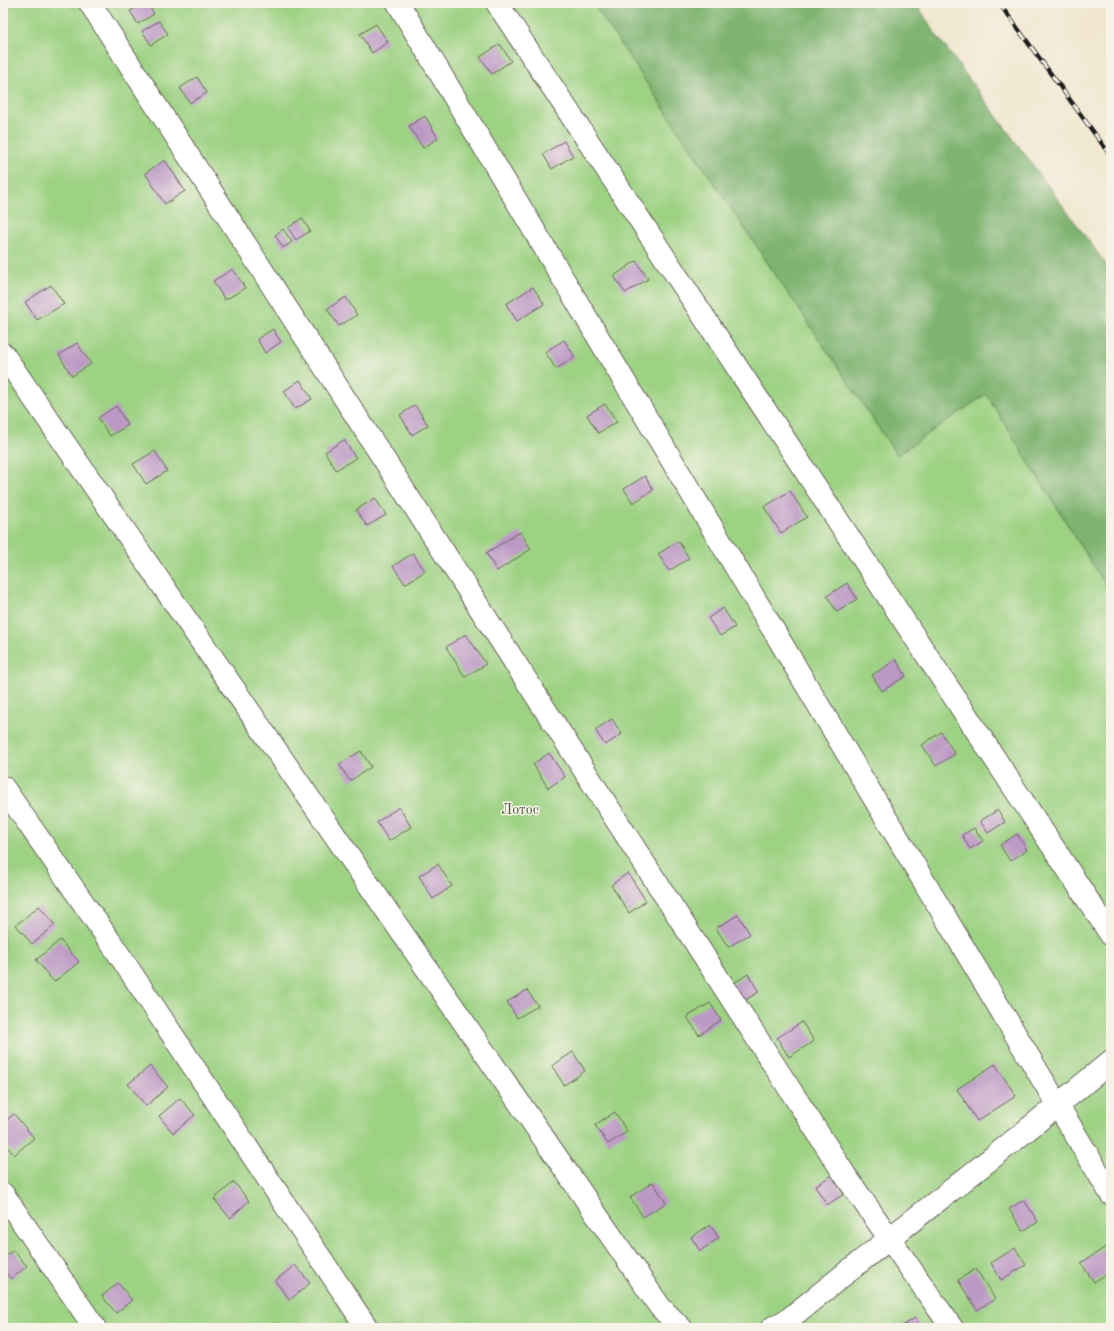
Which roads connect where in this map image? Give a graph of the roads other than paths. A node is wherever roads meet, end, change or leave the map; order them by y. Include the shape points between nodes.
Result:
1 (90, 3) edge
2 (398, 3) edge
3 (497, 3) edge
4 (3, 354) edge
5 (3, 787) edge
6 (1111, 935) edge
7 (1111, 1061) edge
8 (1058, 1106) junction
9 (3, 1194) edge
10 (1111, 1194) edge
11 (889, 1237) junction
12 (95, 1328) edge
13 (367, 1328) edge
14 (681, 1328) edge
15 (772, 1328) edge
16 (952, 1328) edge

1 - 11 lane via 845,1175
2 - 8 lane
3 - 6 lane
4 - 14 lane via 660,1307
5 - 13 lane via 116,950
7 - 8 lane
8 - 10 lane
8 - 11 lane
9 - 12 lane
11 - 15 lane via 788,1319
11 - 16 lane

